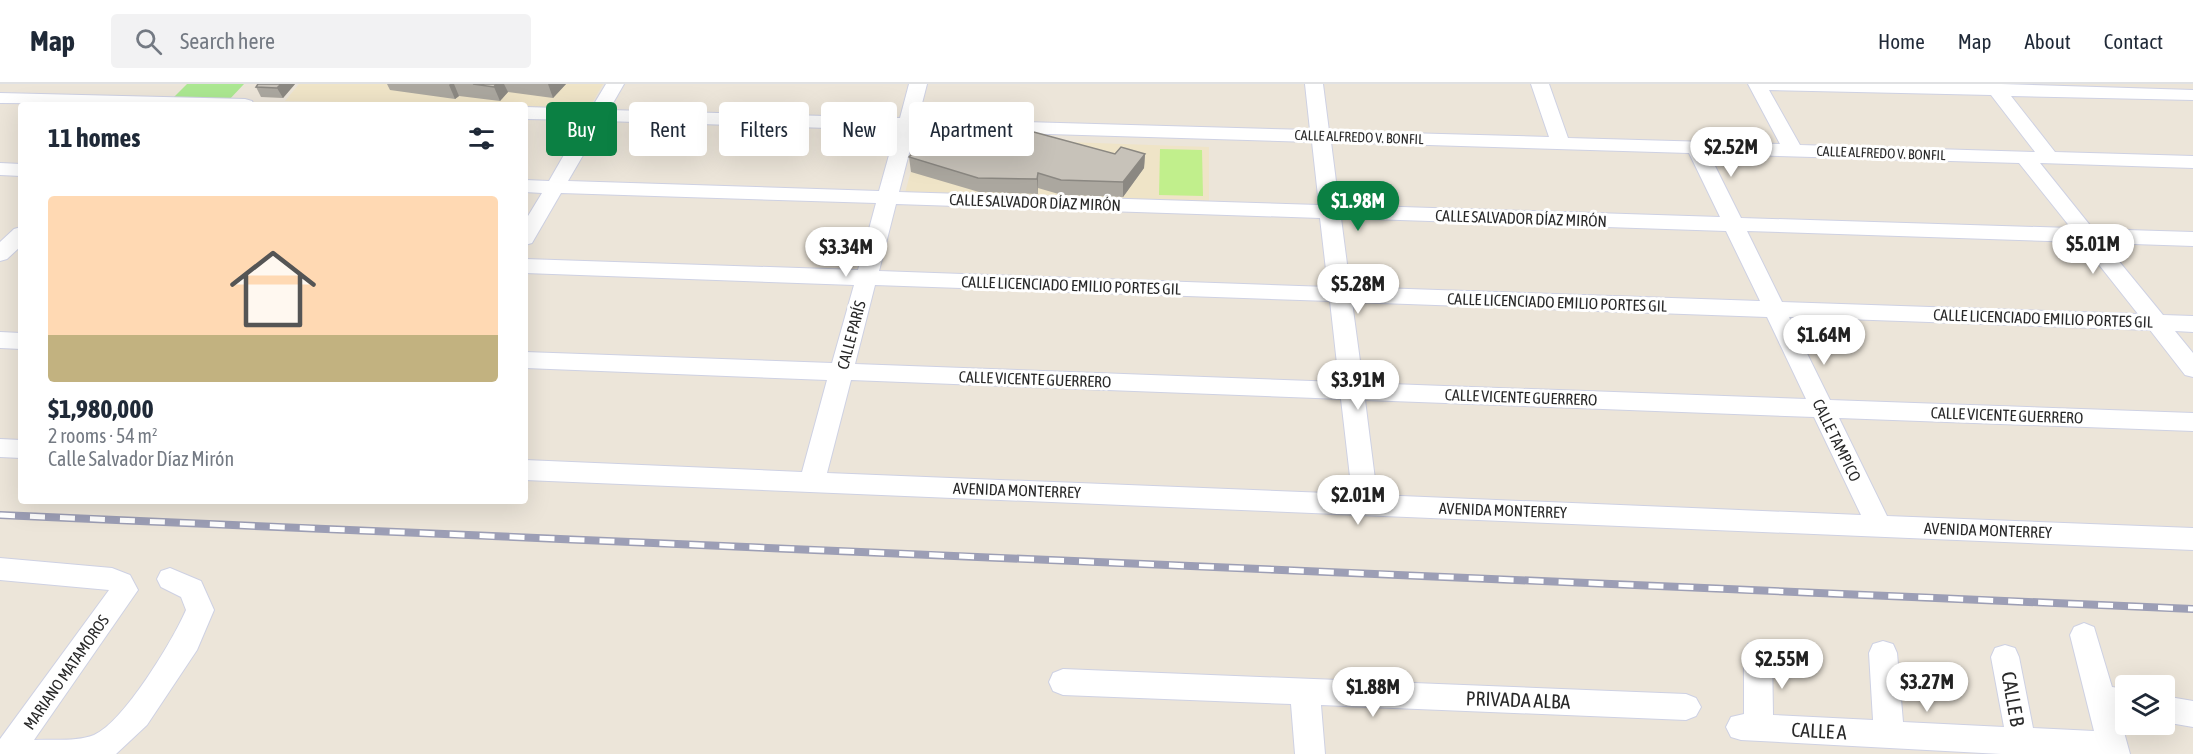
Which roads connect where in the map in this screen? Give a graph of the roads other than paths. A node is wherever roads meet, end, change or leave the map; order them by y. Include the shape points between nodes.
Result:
1 (172, 84) edge
2 (615, 84) edge
3 (918, 84) edge
4 (1314, 84) edge
5 (1540, 84) edge
6 (1757, 84) edge
7 (1763, 84) edge
8 (1994, 87) edge
9 (2193, 95) edge
10 (0, 98) edge
11 (101, 102) edge
12 (154, 102) edge
13 (604, 102) edge
14 (528, 113) edge
15 (546, 114) edge
16 (617, 116) edge
17 (908, 124) junction
18 (1320, 136) junction
19 (1560, 143) junction
20 (1696, 147) junction
21 (1793, 150) junction
22 (573, 156) edge
23 (2025, 157) junction
24 (2050, 158) junction
25 (2193, 162) edge
26 (0, 169) edge
27 (18, 170) edge
28 (528, 186) edge
29 (555, 187) junction
30 (888, 197) junction
31 (1330, 212) junction
32 (1733, 224) junction
33 (528, 233) edge
34 (2087, 236) junction
35 (18, 237) edge
36 (2193, 239) edge
37 (6, 251) edge
38 (528, 266) edge
39 (866, 278) junction
40 (1340, 294) junction
41 (1774, 309) junction
42 (2156, 322) junction
43 (2193, 324) edge
44 (0, 340) edge
45 (18, 341) edge
46 (528, 360) edge
47 (2193, 369) edge
48 (840, 372) junction
49 (1352, 390) junction
50 (1822, 408) junction
51 (2193, 422) edge
52 (0, 448) edge
53 (18, 449) edge
54 (528, 470) edge
55 (812, 481) junction
56 (1366, 504) junction
57 (1879, 526) junction
58 (2193, 539) edge
59 (0, 569) edge
60 (170, 579) dead end
61 (2084, 635) dead end
62 (1883, 653) dead end
63 (1758, 654) dead end
64 (2005, 657) dead end
65 (1063, 682) dead end
66 (1305, 692) junction
67 (2113, 700) edge
68 (1686, 707) dead end
69 (2175, 711) edge
70 (2193, 714) edge
71 (1889, 734) junction
72 (2021, 741) junction
73 (2114, 750) edge
74 (8, 754) edge
75 (1310, 754) edge

1 - 12 street
2 - 13 street
3 - 17 street, CALLE PARÍS
4 - 18 street
5 - 19 street
6 - 21 street
7 - 8 street
8 - 9 street
8 - 24 street
10 - 11 street
14 - 15 street, CALLE ALFREDO V. BONFIL
16 - 17 street, CALLE ALFREDO V. BONFIL
17 - 18 street, CALLE ALFREDO V. BONFIL
17 - 30 street, CALLE PARÍS
18 - 19 street, CALLE ALFREDO V. BONFIL
18 - 31 street
19 - 20 street, CALLE ALFREDO V. BONFIL
20 - 21 street, CALLE ALFREDO V. BONFIL
20 - 32 street, CALLE TAMPICO
21 - 23 street, CALLE ALFREDO V. BONFIL
22 - 29 street
23 - 24 street, CALLE ALFREDO V. BONFIL
23 - 34 street
24 - 25 street, CALLE ALFREDO V. BONFIL
26 - 27 street
28 - 29 street, CALLE SALVADOR DÍAZ MIRÓN
29 - 30 street, CALLE SALVADOR DÍAZ MIRÓN
29 - 33 street
30 - 31 street, CALLE SALVADOR DÍAZ MIRÓN
30 - 39 street, CALLE PARÍS
31 - 32 street, CALLE SALVADOR DÍAZ MIRÓN
31 - 40 street
32 - 34 street, CALLE SALVADOR DÍAZ MIRÓN
32 - 41 street, CALLE TAMPICO
34 - 36 street, CALLE SALVADOR DÍAZ MIRÓN
34 - 42 street
35 - 37 street
38 - 39 street, CALLE LICENCIADO EMILIO PORTES GIL
39 - 40 street, CALLE LICENCIADO EMILIO PORTES GIL
39 - 48 street, CALLE PARÍS
40 - 41 street, CALLE LICENCIADO EMILIO PORTES GIL
40 - 49 street
41 - 42 street, CALLE LICENCIADO EMILIO PORTES GIL
41 - 50 street, CALLE TAMPICO
42 - 43 street, CALLE LICENCIADO EMILIO PORTES GIL
42 - 47 street
44 - 45 street
46 - 48 street, CALLE VICENTE GUERRERO
48 - 49 street, CALLE VICENTE GUERRERO
48 - 55 street, CALLE PARÍS
49 - 50 street, CALLE VICENTE GUERRERO
49 - 56 street
50 - 51 street, CALLE VICENTE GUERRERO
50 - 57 street, CALLE TAMPICO
52 - 53 street
54 - 55 street, AVENIDA MONTERREY
55 - 56 street, AVENIDA MONTERREY
56 - 57 street, AVENIDA MONTERREY
57 - 58 street, AVENIDA MONTERREY
59 - 74 street, MARIANO MATAMOROS via 112,579 124,590
60 - 74 street via 192,590 200,610 187,641 137,716 105,746 76,753
61 - 67 street
62 - 71 street
63 - 71 street, CALLE A via 1750,727
64 - 72 street, CALLE B
65 - 66 street, PRIVADA ALBA
66 - 68 street, PRIVADA ALBA
66 - 75 street
67 - 73 street
69 - 70 street
71 - 72 street, CALLE A
72 - 73 street, CALLE A

